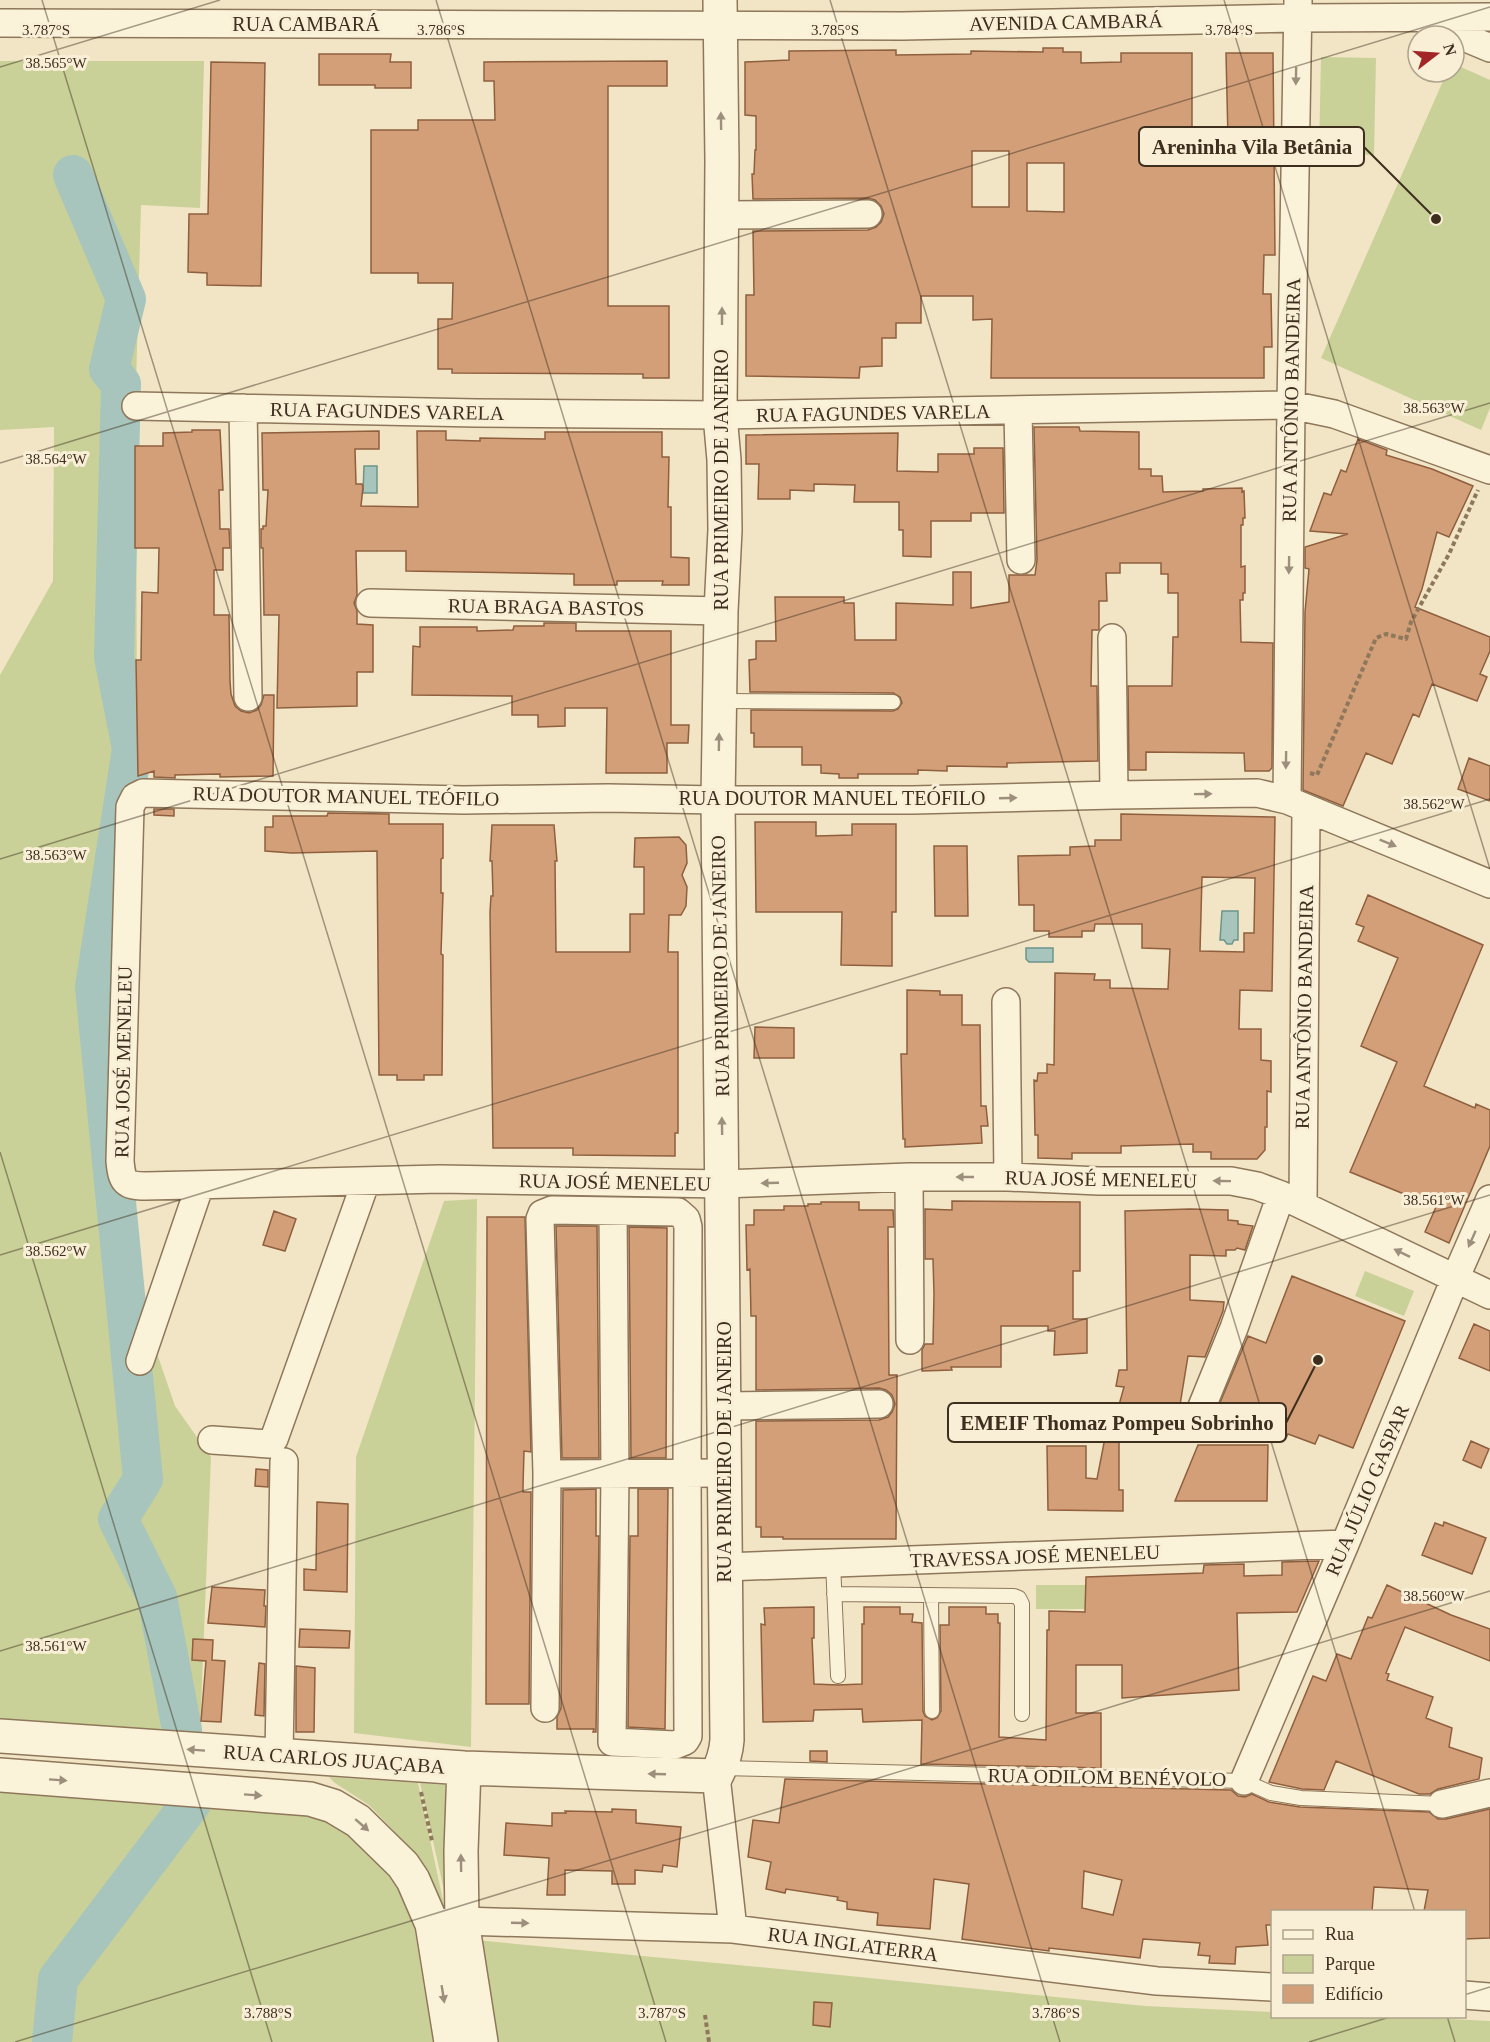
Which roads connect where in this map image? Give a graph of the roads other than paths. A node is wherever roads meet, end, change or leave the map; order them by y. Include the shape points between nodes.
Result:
1 (1297, 9) edge
2 (720, 13) edge
3 (1488, 17) edge
4 (1419, 18) junction
5 (0, 23) edge
6 (1485, 46) edge
7 (722, 214) junction
8 (868, 214) dead end
9 (1291, 405) junction
10 (136, 406) dead end
11 (243, 408) junction
12 (1018, 410) junction
13 (720, 415) junction
14 (1488, 470) edge
15 (1021, 560) dead end
16 (370, 603) dead end
17 (722, 611) junction
18 (1112, 638) dead end
19 (248, 697) dead end
20 (720, 700) junction
21 (893, 702) dead end
22 (156, 793) joint
23 (1114, 795) junction
24 (718, 800) junction
25 (1296, 805) junction
26 (1490, 884) edge
27 (1006, 1002) dead end
28 (909, 1177) junction
29 (1008, 1177) junction
30 (366, 1181) junction
31 (722, 1184) junction
32 (200, 1185) junction
33 (1490, 1199) edge
34 (1292, 1200) junction
35 (613, 1211) junction
36 (1455, 1279) junction
37 (1490, 1295) edge
38 (910, 1340) dead end
39 (140, 1361) dead end
40 (879, 1404) dead end
41 (724, 1406) junction
42 (1199, 1414) dead end
43 (212, 1440) dead end
44 (284, 1462) dead end
45 (547, 1473) junction
46 (615, 1473) junction
47 (687, 1473) junction
48 (725, 1473) junction
49 (1345, 1544) junction
50 (833, 1563) junction
51 (725, 1567) junction
52 (834, 1594) junction
53 (931, 1595) junction
54 (838, 1676) dead end
55 (545, 1708) dead end
56 (932, 1711) dead end
57 (1022, 1714) dead end
58 (0, 1736) edge
59 (279, 1756) junction
60 (464, 1768) junction
61 (718, 1772) junction
62 (0, 1776) edge
63 (1244, 1781) junction
64 (1490, 1793) edge
65 (1442, 1804) joint
66 (447, 1923) junction
67 (733, 1929) junction
68 (1271, 1987) edge
69 (1466, 1995) edge
70 (1490, 1996) edge
71 (451, 2042) edge
72 (481, 2042) edge

1 - 2 street, AVENIDA CAMBARÁ via 914,26
1 - 4 street, AVENIDA CAMBARÁ
1 -> 9 street, RUA ANTÔNIO BANDEIRA
2 - 5 street, RUA CAMBARÁ
7 -> 2 street, RUA PRIMEIRO DE JANEIRO
3 - 4 street, AVENIDA CAMBARÁ
3 - 6 street, AVENIDA CAMBARÁ via 1477,20 1473,27
4 - 6 street
7 - 8 street
13 -> 7 street, RUA PRIMEIRO DE JANEIRO
9 - 12 street, RUA FAGUNDES VARELA
9 - 14 street, RUA FAGUNDES VARELA via 1334,414
9 -> 25 street, RUA ANTÔNIO BANDEIRA via 1286,769
10 - 11 street, RUA FAGUNDES VARELA
11 - 13 street, RUA FAGUNDES VARELA
11 - 19 street
12 - 13 street, RUA FAGUNDES VARELA
12 - 15 street
13 - 17 street, RUA PRIMEIRO DE JANEIRO via 725,530
16 - 17 street, RUA BRAGA BASTOS
17 - 20 street, RUA PRIMEIRO DE JANEIRO
18 - 23 street
20 - 21 lane
24 -> 20 street, RUA PRIMEIRO DE JANEIRO
22 - 24 street, RUA DOUTOR MANUEL TEÓFILO via 464,800
22 - 32 street, RUA JOSÉ MENELEU via 135,797 130,807 121,1174 132,1186
24 -> 23 street, RUA DOUTOR MANUEL TEÓFILO
23 -> 25 street, RUA DOUTOR MANUEL TEÓFILO via 1257,793
31 -> 24 street, RUA PRIMEIRO DE JANEIRO
25 -> 26 street, RUA DOUTOR MANUEL TEÓFILO
25 - 34 street, RUA ANTÔNIO BANDEIRA
27 - 29 street
29 -> 28 street, RUA JOSÉ MENELEU
28 -> 31 street, RUA JOSÉ MENELEU
28 - 38 street
34 -> 29 street, RUA JOSÉ MENELEU via 1231,1181
30 - 31 street, RUA JOSÉ MENELEU
30 - 32 street, RUA JOSÉ MENELEU
30 - 43 street via 274,1439 269,1444
31 - 41 street, RUA PRIMEIRO DE JANEIRO
32 - 39 street
33 -> 36 street, RUA JÚLIO GASPAR
36 -> 34 street, RUA JOSÉ MENELEU
34 - 42 street, RUA ANTÔNIO BANDEIRA
35 - 45 street via 552,1210 542,1214 540,1220
35 - 46 street
35 - 47 street via 678,1212 686,1219
36 - 37 street, RUA JOSÉ MENELEU
36 - 49 street, RUA JÚLIO GASPAR
40 - 41 street
41 - 48 street, RUA PRIMEIRO DE JANEIRO
44 - 59 street
45 - 46 street
45 - 55 street
46 - 47 street
46 - 47 street via 612,1742 675,1744 688,1736
47 - 48 street
48 - 51 street, RUA PRIMEIRO DE JANEIRO
49 - 50 street, TRAVESSA JOSÉ MENELEU
49 - 63 street, RUA JÚLIO GASPAR
50 - 51 street, TRAVESSA JOSÉ MENELEU
50 - 52 lane
51 - 61 street, RUA PRIMEIRO DE JANEIRO via 727,1740
52 - 53 lane
52 - 54 lane
53 - 56 lane
53 - 57 lane via 1019,1598
59 -> 58 street, RUA CARLOS JUAÇABA
59 - 60 street, RUA CARLOS JUAÇABA
61 -> 60 street, RUA ODILOM BENÉVOLO
66 -> 60 street, RUA CARLOS JUAÇABA via 461,1851
61 - 63 lane, RUA ODILOM BENÉVOLO
61 - 67 street, RUA PRIMEIRO DE JANEIRO
62 -> 66 street, RUA CARLOS JUAÇABA via 310,1799 333,1806 358,1821 404,1865 420,1893
63 - 65 lane, RUA ODILOM BENÉVOLO via 1271,1793 1301,1798
64 - 65 street, RUA ODILOM BENÉVOLO
66 -> 67 street, RUA INGLATERRA
66 -> 71 street, RUA CARLOS JUAÇABA
66 - 72 street, RUA CARLOS JUAÇABA
67 - 68 street, RUA INGLATERRA via 1157,1981
69 - 70 street

